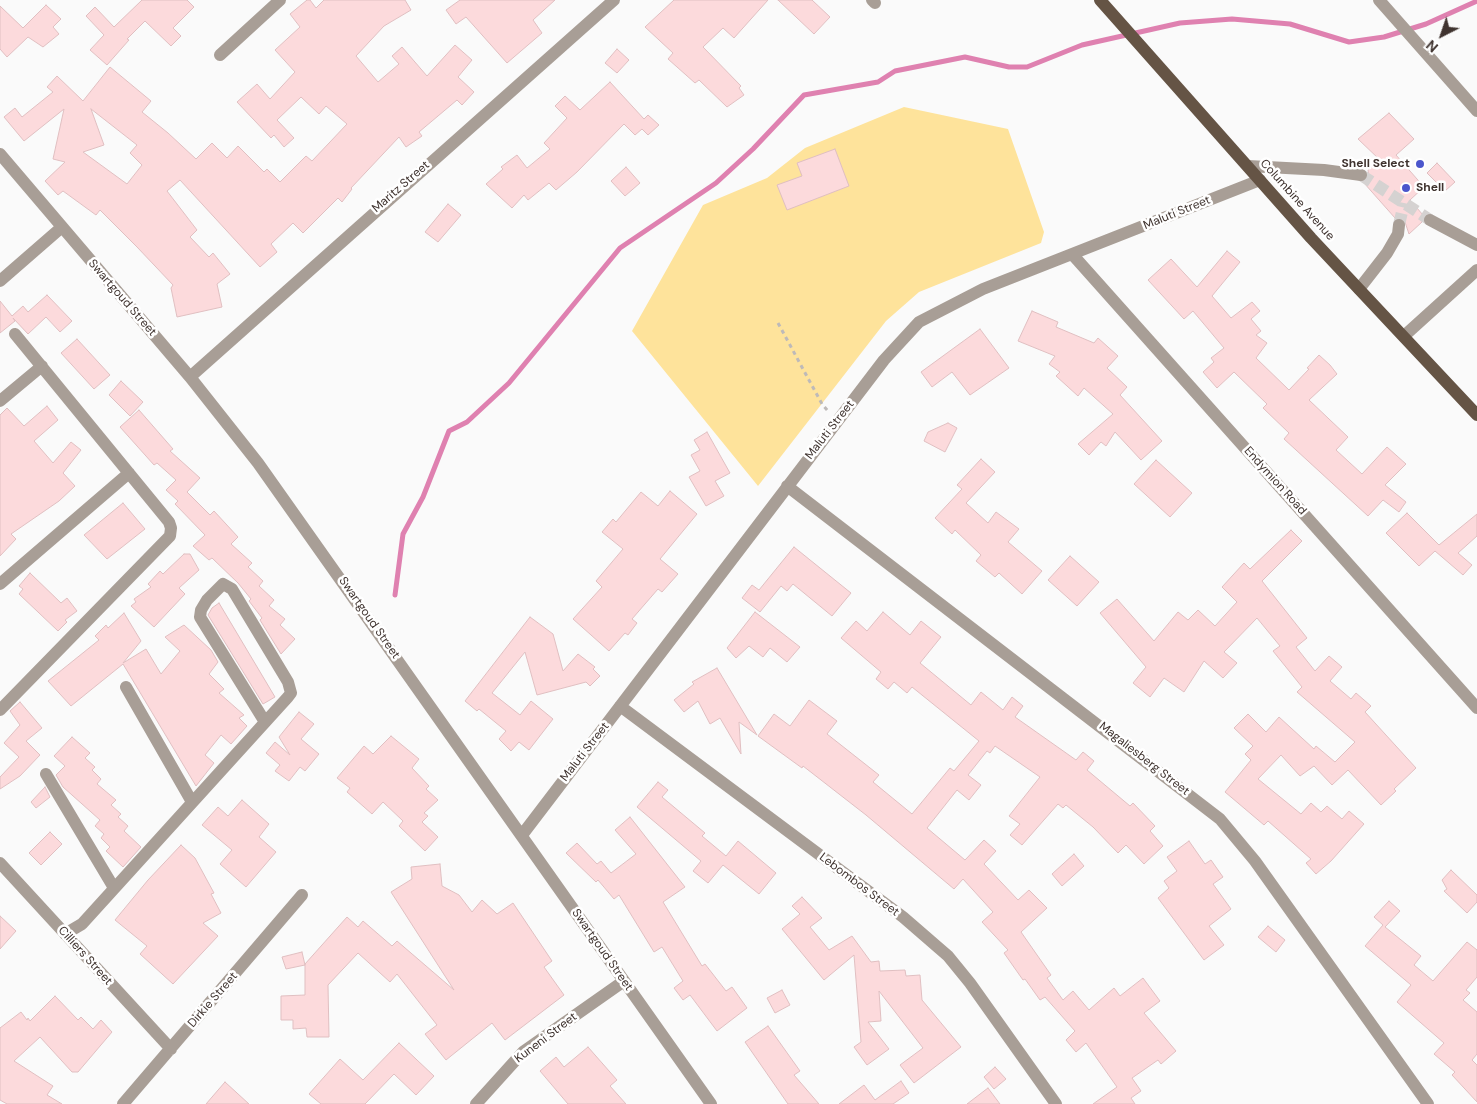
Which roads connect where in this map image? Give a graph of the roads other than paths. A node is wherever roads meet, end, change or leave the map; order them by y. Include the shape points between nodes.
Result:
1 (280, 0) edge
2 (1100, 0) edge
3 (1378, 0) edge
4 (611, 1) edge
5 (220, 55) dead end
6 (1477, 111) edge
7 (0, 154) edge
8 (1248, 166) junction
9 (1361, 175) tunnel mouth
10 (1260, 180) junction
11 (1430, 220) tunnel mouth
12 (1399, 225) tunnel mouth
13 (62, 227) junction
14 (1477, 244) edge
15 (1072, 254) junction
16 (1477, 270) edge
17 (0, 281) edge
18 (1359, 289) junction
19 (15, 334) dead end
20 (1404, 336) junction
21 (42, 366) junction
22 (190, 377) junction
23 (0, 401) edge
24 (1477, 415) edge
25 (129, 473) junction
26 (787, 486) junction
27 (0, 584) edge
28 (126, 687) dead end
29 (620, 706) junction
30 (1477, 708) edge
31 (0, 710) edge
32 (265, 722) junction
33 (46, 774) dead end
34 (192, 802) junction
35 (522, 835) junction
36 (0, 863) edge
37 (114, 888) junction
38 (302, 895) dead end
39 (65, 934) junction
40 (624, 981) junction
41 (171, 1049) junction
42 (123, 1104) edge
43 (476, 1104) edge
44 (711, 1104) edge
45 (1056, 1104) edge
46 (1428, 1104) edge

1 - 5 street
2 - 8 main road, Columbine Avenue
3 - 6 street
4 - 22 street, Maritz Street
7 - 13 street, Swartgoud Street
8 - 9 street
8 - 10 main road, Columbine Avenue
10 - 15 street, Maluti Street
10 - 18 main road, Columbine Avenue
11 - 14 street
12 - 18 street via 1398,234 1387,253
13 - 17 street
13 - 22 street, Swartgoud Street
15 - 26 street, Maluti Street via 983,289 919,322 884,360
15 - 30 street, Endymion Road
16 - 20 street
18 - 20 main road, Columbine Avenue
19 - 21 street
20 - 24 main road, Columbine Avenue
21 - 23 street
21 - 25 street
22 - 35 street, Swartgoud Street via 292,511
25 - 27 street
25 - 31 street via 169,522 172,528 170,536
26 - 29 street, Maluti Street
26 - 46 street, Magaliesberg Street via 1220,819 1255,861
28 - 34 street
29 - 35 street, Maluti Street
29 - 45 street, Lebombos Street via 903,917 948,956
32 - 32 street via 291,693 290,688 232,589 224,584 208,600 200,617
32 - 34 street
33 - 37 street
34 - 37 street
35 - 40 street, Swartgoud Street
36 - 39 street, Cilliers Street
37 - 39 street via 82,924
38 - 41 street, Dirkie Street
39 - 41 street, Cilliers Street
40 - 43 street, Kuneni Street via 523,1052
40 - 44 street, Swartgoud Street
41 - 42 street, Dirkie Street

